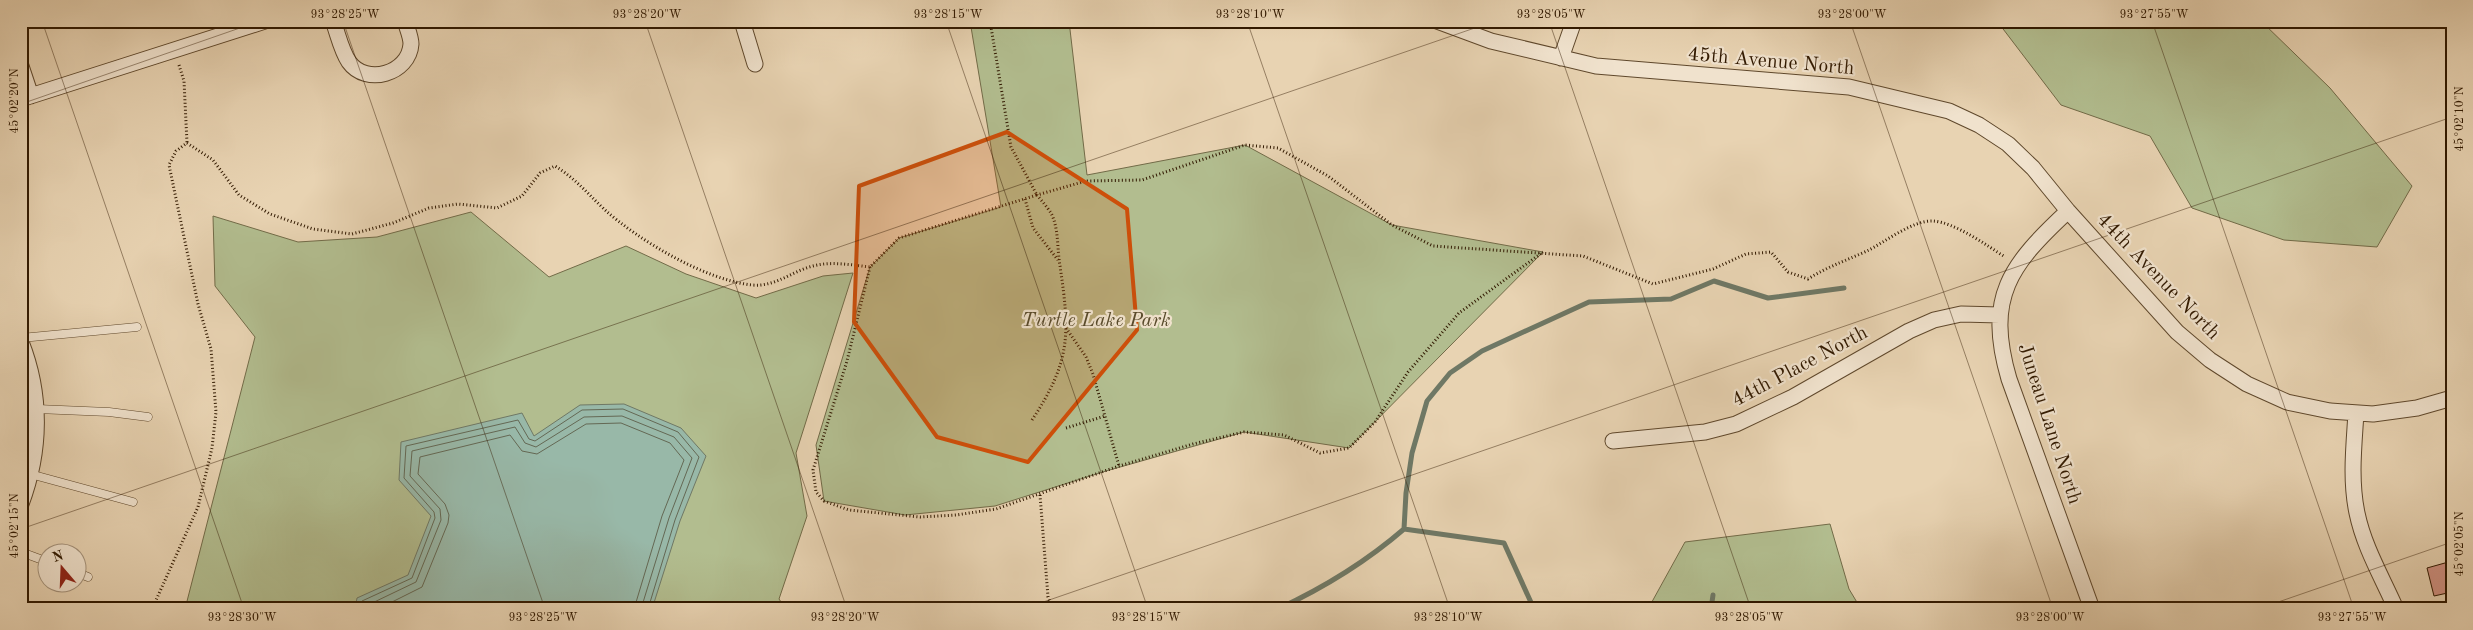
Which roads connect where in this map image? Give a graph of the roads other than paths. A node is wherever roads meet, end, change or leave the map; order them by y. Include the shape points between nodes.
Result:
1 (265, 21) edge
2 (334, 21) edge
3 (405, 21) edge
4 (742, 21) edge
5 (1437, 21) edge
6 (1574, 21) edge
7 (1562, 58) junction
8 (755, 64) dead end
9 (21, 66) edge
10 (26, 98) edge
11 (2068, 210) junction
12 (2000, 315) junction
13 (137, 327) dead end
14 (21, 338) edge
15 (21, 342) edge
16 (2452, 398) edge
17 (37, 409) junction
18 (2356, 413) junction
19 (148, 417) dead end
20 (1613, 441) dead end
21 (30, 474) junction
22 (132, 502) dead end
23 (21, 504) edge
24 (21, 552) edge
25 (38, 558) edge
26 (2092, 609) edge
27 (2396, 609) edge

1 - 10 street
2 - 3 street via 349,62 373,75 387,74 399,67 407,56 411,43
4 - 8 street
5 - 7 street, 45th Avenue North via 1491,41
6 - 7 street
7 - 11 street, 45th Avenue North via 1596,66 1849,86 1949,111 2008,144
9 - 10 street
11 - 12 street, Juneau Lane North via 2036,240 2016,265 2004,289
11 - 18 street, 44th Avenue North via 2177,332 2210,360 2246,384 2287,402
12 - 20 street, 44th Place North via 1961,314 1934,320 1736,424 1705,432
12 - 26 street, Juneau Lane North via 2002,357
13 - 14 lane
15 - 17 street
16 - 18 street, 44th Avenue North via 2417,408
17 - 19 lane
17 - 21 street via 38,428
18 - 27 street via 2353,472 2357,512 2368,549
21 - 22 lane
21 - 23 street
24 - 25 lane

